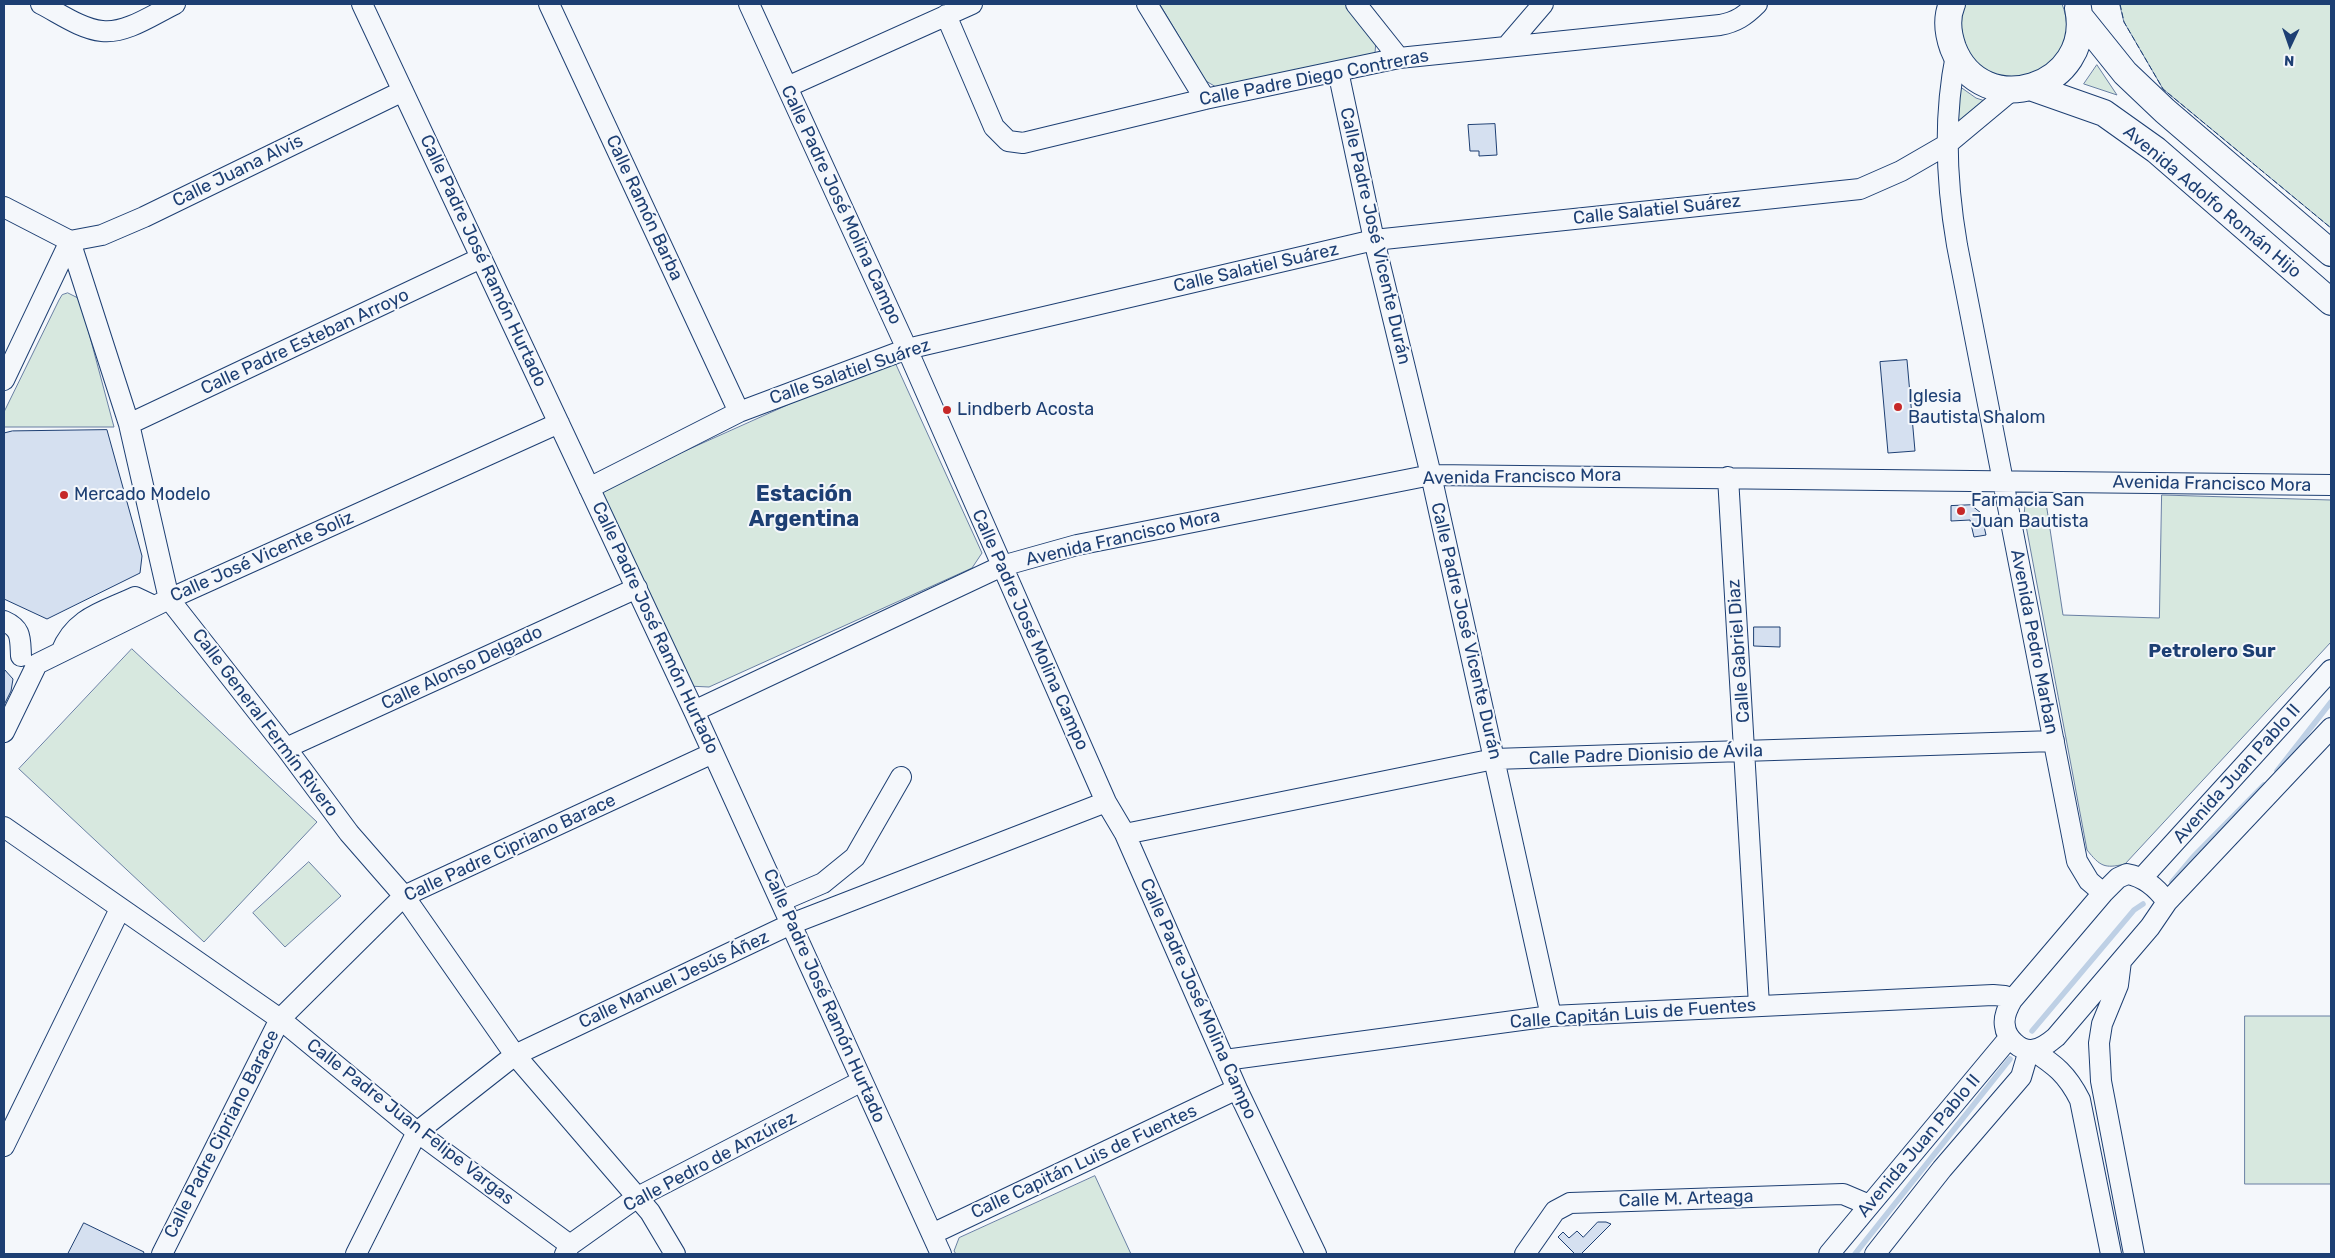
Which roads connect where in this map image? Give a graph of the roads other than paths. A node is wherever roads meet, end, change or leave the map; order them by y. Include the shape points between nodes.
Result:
1 (41, 4) edge
2 (175, 4) edge
3 (362, 4) edge
4 (549, 4) edge
5 (749, 4) edge
6 (972, 4) edge
7 (1147, 4) edge
8 (1356, 4) edge
9 (1543, 4) edge
10 (1757, 4) edge
11 (1950, 6) edge
12 (2079, 11) edge
13 (946, 15) junction
14 (1507, 46) junction
15 (1956, 55) junction
16 (1399, 58) junction
17 (1338, 71) junction
18 (787, 87) junction
19 (2023, 89) junction
20 (403, 91) junction
21 (1205, 100) junction
22 (1946, 145) junction
23 (4, 207) edge
24 (1374, 240) junction
25 (70, 241) junction
26 (2331, 253) edge
27 (481, 258) junction
28 (2331, 302) edge
29 (907, 349) junction
30 (4, 380) edge
31 (740, 412) junction
32 (559, 423) junction
33 (129, 424) junction
34 (1431, 475) junction
35 (1728, 477) junction
36 (2003, 480) junction
37 (2331, 486) edge
38 (589, 488) junction
39 (1002, 566) junction
40 (637, 588) junction
41 (162, 602) junction
42 (4, 621) edge
43 (21, 656) edge
44 (2331, 670) edge
45 (694, 711) junction
46 (2331, 728) edge
47 (4, 732) edge
48 (2054, 742) junction
49 (286, 748) junction
50 (1746, 752) junction
51 (713, 753) junction
52 (1494, 759) junction
53 (901, 777) dead end
54 (1106, 802) junction
55 (4, 827) edge
56 (1125, 834) junction
57 (2142, 878) junction
58 (2103, 893) junction
59 (404, 896) junction
60 (781, 901) junction
61 (2167, 902) junction
62 (120, 909) junction
63 (791, 924) junction
64 (2121, 961) junction
65 (2012, 1000) junction
66 (1759, 1005) junction
67 (1551, 1016) junction
68 (280, 1019) junction
69 (2010, 1038) junction
70 (2031, 1050) junction
71 (515, 1055) junction
72 (1226, 1060) junction
73 (862, 1081) junction
74 (1237, 1089) junction
75 (417, 1132) junction
76 (4, 1146) edge
77 (636, 1198) junction
78 (1869, 1205) junction
79 (932, 1234) junction
80 (568, 1250) edge
81 (162, 1254) edge
82 (356, 1254) edge
83 (675, 1254) edge
84 (941, 1254) edge
85 (1316, 1254) edge
86 (1525, 1254) edge
87 (1829, 1254) edge
88 (1875, 1254) edge
89 (2111, 1254) edge
90 (2134, 1254) edge

1 - 2 street via 91,29 103,31 125,28
3 - 20 street, Calle Padre José Ramón Hurtado
4 - 31 street, Calle Ramón Barba
5 - 18 street, Calle Padre José Molina Campo
6 - 13 street
7 - 21 street
8 - 16 street
9 - 14 street
10 - 14 street, Calle Padre Diego Contreras via 1734,22 1720,25
11 - 15 main road via 1949,33
12 - 19 main road via 2079,40 2069,61 2054,77
12 - 26 main road via 2125,73
13 - 18 street
13 - 21 street, Calle Padre Diego Contreras via 994,127 1008,141 1023,143
14 - 16 street, Calle Padre Diego Contreras
15 - 19 main road, Avenida Adolfo Román Hijo via 1979,80 1995,87
15 - 22 street, Avenida Pedro Marban
16 - 17 street, Calle Padre Diego Contreras
17 - 21 street, Calle Padre Diego Contreras
17 - 24 street, Calle Padre José Vicente Durán
18 - 29 street, Calle Padre José Molina Campo
19 - 22 street
19 - 28 main road, Avenida Adolfo Román Hijo via 2104,113 2148,144
20 - 25 street, Calle Juana Alvis via 144,217 102,235
20 - 27 street, Calle Padre José Ramón Hurtado
22 - 24 street, Calle Salatiel Suárez via 1901,171 1860,188
22 - 36 street, Avenida Pedro Marban via 1949,197 1957,245
23 - 25 street
24 - 29 street, Calle Salatiel Suárez
24 - 34 street, Calle Padre José Vicente Durán
25 - 30 street
25 - 33 street, Calle General Fermín Rivero
27 - 32 street, Calle Padre José Ramón Hurtado
27 - 33 street, Calle Padre Esteban Arroyo
29 - 31 street, Calle Salatiel Suárez
29 - 39 street, Calle Padre José Molina Campo
31 - 38 street, Calle Salatiel Suárez
32 - 38 street, Calle Padre José Ramón Hurtado
32 - 41 street, Calle José Vicente Soliz
33 - 41 street, Calle General Fermín Rivero
34 - 35 street, Avenida Francisco Mora
34 - 39 street, Avenida Francisco Mora via 1077,545
34 - 52 street, Calle Padre José Vicente Durán
35 - 36 street, Avenida Francisco Mora
35 - 50 street, Calle Gabriel Diaz
36 - 37 street, Avenida Francisco Mora
36 - 48 street, Avenida Pedro Marban
38 - 40 street, Calle Padre José Ramón Hurtado
39 - 45 street, Avenida Francisco Mora
39 - 54 street, Calle Padre José Molina Campo
40 - 45 street, Calle Padre José Ramón Hurtado
40 - 49 street, Calle Alonso Delgado
41 - 43 street, Calle José Vicente Soliz via 61,652
41 - 49 street, Calle General Fermín Rivero
42 - 43 street via 20,634
43 - 47 street
44 - 57 street, Avenida Juan Pablo II
45 - 51 street, Calle Padre José Ramón Hurtado
46 - 61 street, Avenida Juan Pablo II
48 - 50 street, Calle Padre Dionisio de Ávila
48 - 58 street, Avenida Pedro Marban via 2077,861 2089,881
49 - 59 street, Calle General Fermín Rivero via 348,833
50 - 52 street, Calle Padre Dionisio de Ávila
50 - 66 street, Calle Gabriel Diaz
51 - 59 street, Calle Padre Cipriano Barace
51 - 60 street, Calle Padre José Ramón Hurtado
52 - 56 street, Calle Padre Dionisio de Ávila
52 - 67 street, Calle Padre José Vicente Durán
53 - 60 street via 855,857 823,883
54 - 56 street, Calle Padre José Molina Campo
54 - 63 street, Calle Manuel Jesús Áñez
55 - 62 street, Calle Padre Juan Felipe Vargas
56 - 72 street, Calle Padre José Molina Campo
57 - 58 street via 2128,874 2118,878
57 - 61 street
58 - 65 street
59 - 68 street, Calle Padre Cipriano Barace
59 - 71 street, Calle General Fermín Rivero
60 - 63 street, Calle Padre José Ramón Hurtado
61 - 64 street, Avenida Juan Pablo II
62 - 68 street, Calle Padre Juan Felipe Vargas
62 - 76 street
63 - 71 street, Calle Manuel Jesús Áñez
63 - 73 street, Calle Padre José Ramón Hurtado
64 - 70 street, Avenida Juan Pablo II via 2056,1037 2045,1046
64 - 90 street via 2118,986 2102,1024 2098,1043 2101,1081
65 - 66 street, Calle Capitán Luis de Fuentes via 1993,995
65 - 69 street via 2004,1026
66 - 67 street, Calle Capitán Luis de Fuentes
67 - 72 street, Calle Capitán Luis de Fuentes
68 - 75 street, Calle Padre Juan Felipe Vargas
68 - 81 street, Calle Padre Cipriano Barace
69 - 70 street via 2016,1046
69 - 78 street, Avenida Juan Pablo II
70 - 88 street, Avenida Juan Pablo II via 2021,1077
70 - 89 street via 2061,1070 2080,1100
71 - 75 street, Calle Manuel Jesús Áñez
71 - 77 street, Calle General Fermín Rivero
72 - 74 street, Calle Padre José Molina Campo
73 - 77 street, Calle Pedro de Anzúrez
73 - 79 street, Calle Padre José Ramón Hurtado
74 - 79 street, Calle Capitán Luis de Fuentes
74 - 85 street, Calle Padre José Molina Campo
75 - 80 street, Calle Padre Juan Felipe Vargas
75 - 82 street, Calle Manuel Jesús Áñez
77 - 80 street, Calle Pedro de Anzúrez
77 - 83 street, Calle General Fermín Rivero via 650,1212
78 - 86 street, Calle M. Arteaga via 1843,1194 1570,1203 1555,1211
78 - 87 street, Avenida Juan Pablo II
79 - 84 street, Calle Padre José Ramón Hurtado

